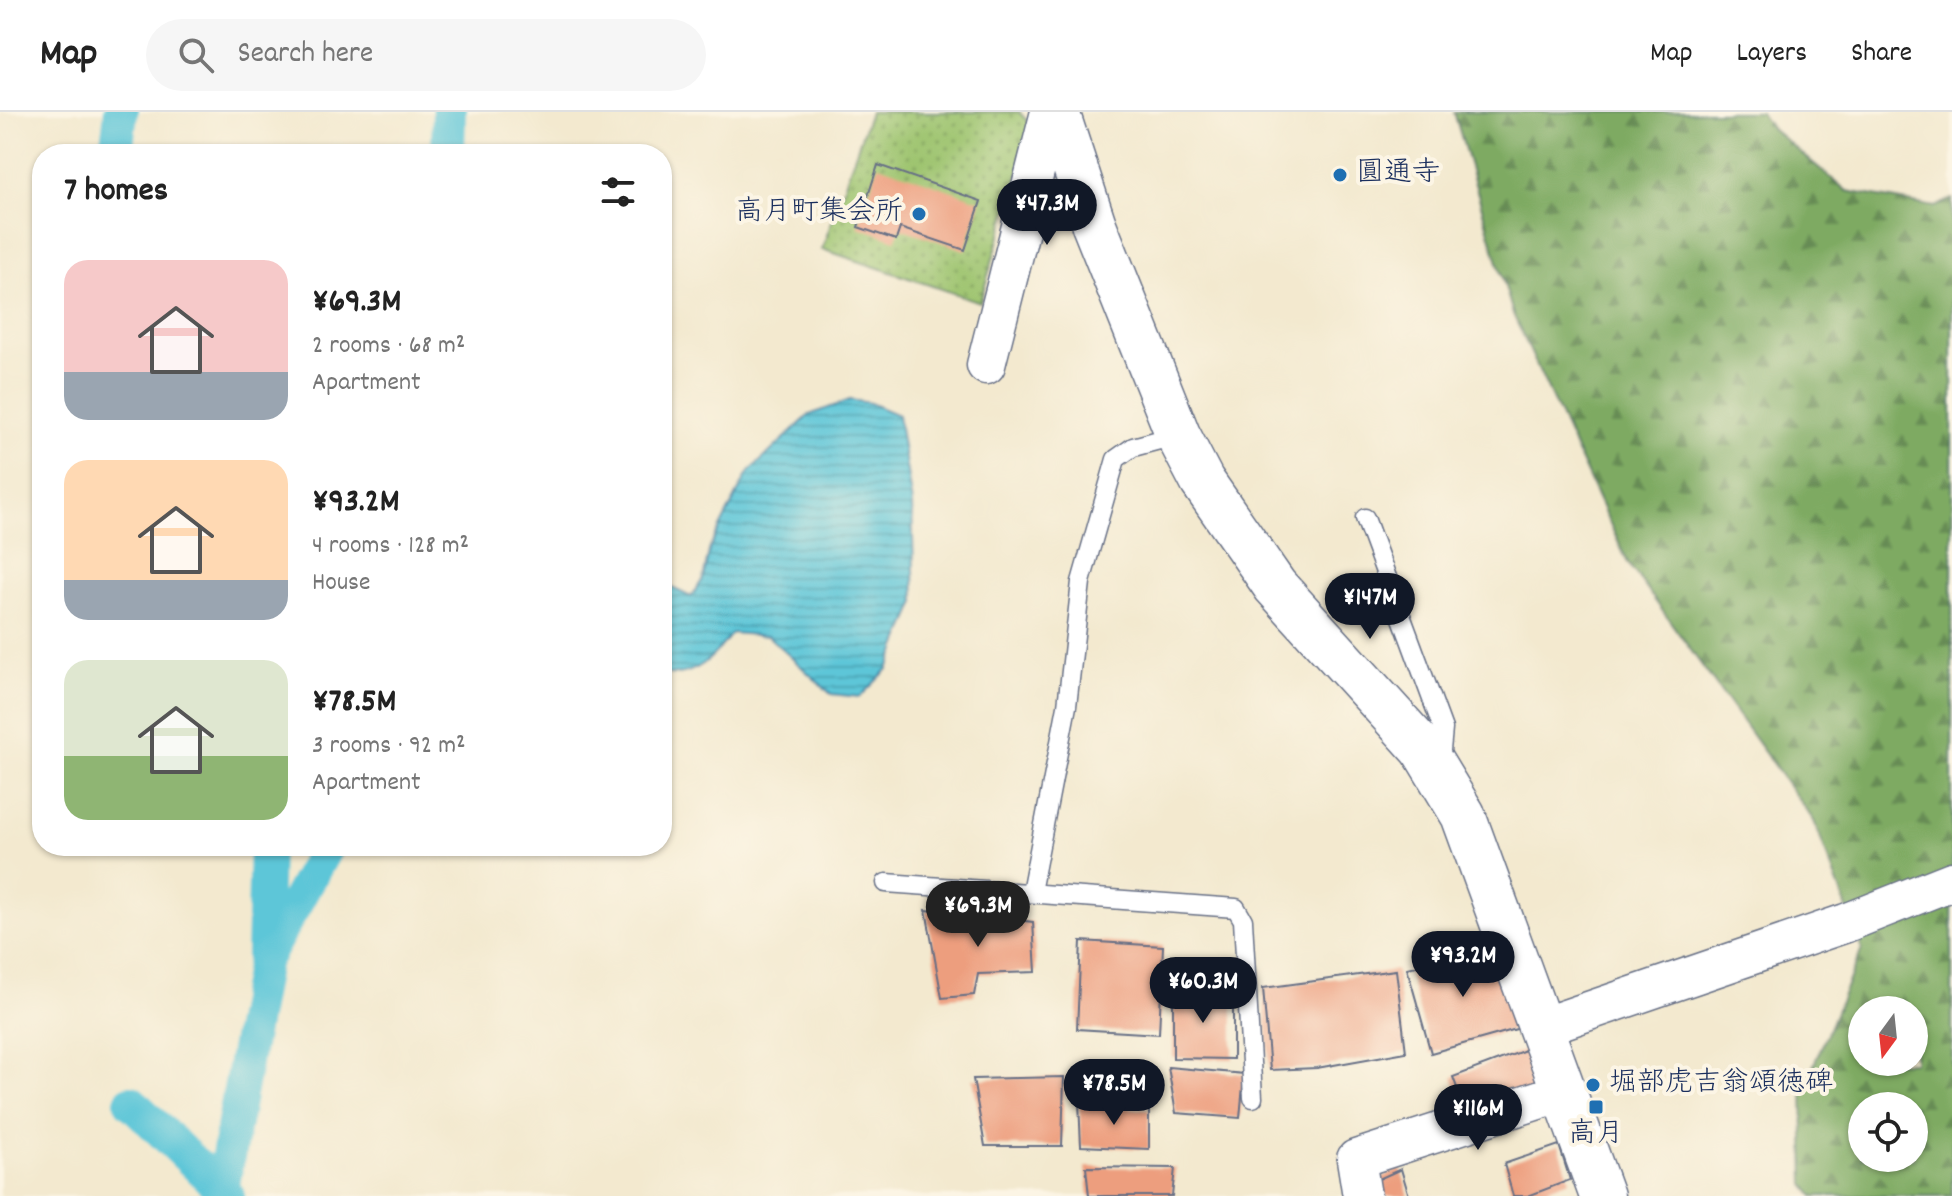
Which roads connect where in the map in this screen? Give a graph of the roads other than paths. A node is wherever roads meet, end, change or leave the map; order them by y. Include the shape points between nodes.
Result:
1 (1050, 112) edge
2 (1057, 112) edge
3 (986, 365) dead end
4 (1178, 435) junction
5 (1365, 518) dead end
6 (1438, 769) junction
7 (1952, 881) edge
8 (886, 883) dead end
9 (1031, 892) junction
10 (1542, 1027) junction
11 (1566, 1091) junction
12 (1253, 1098) dead end
13 (1362, 1196) edge
14 (1602, 1196) edge

1 - 3 street
2 - 4 main road via 1094,225
4 - 6 main road via 1253,559
4 - 9 lane via 1133,447 1116,459 1081,582 1067,706
5 - 6 lane via 1443,729
6 - 10 main road via 1476,845
7 - 10 street via 1846,923
8 - 9 lane
9 - 12 lane via 1236,908 1243,920
10 - 11 main road
11 - 13 street via 1356,1159
11 - 14 main road

